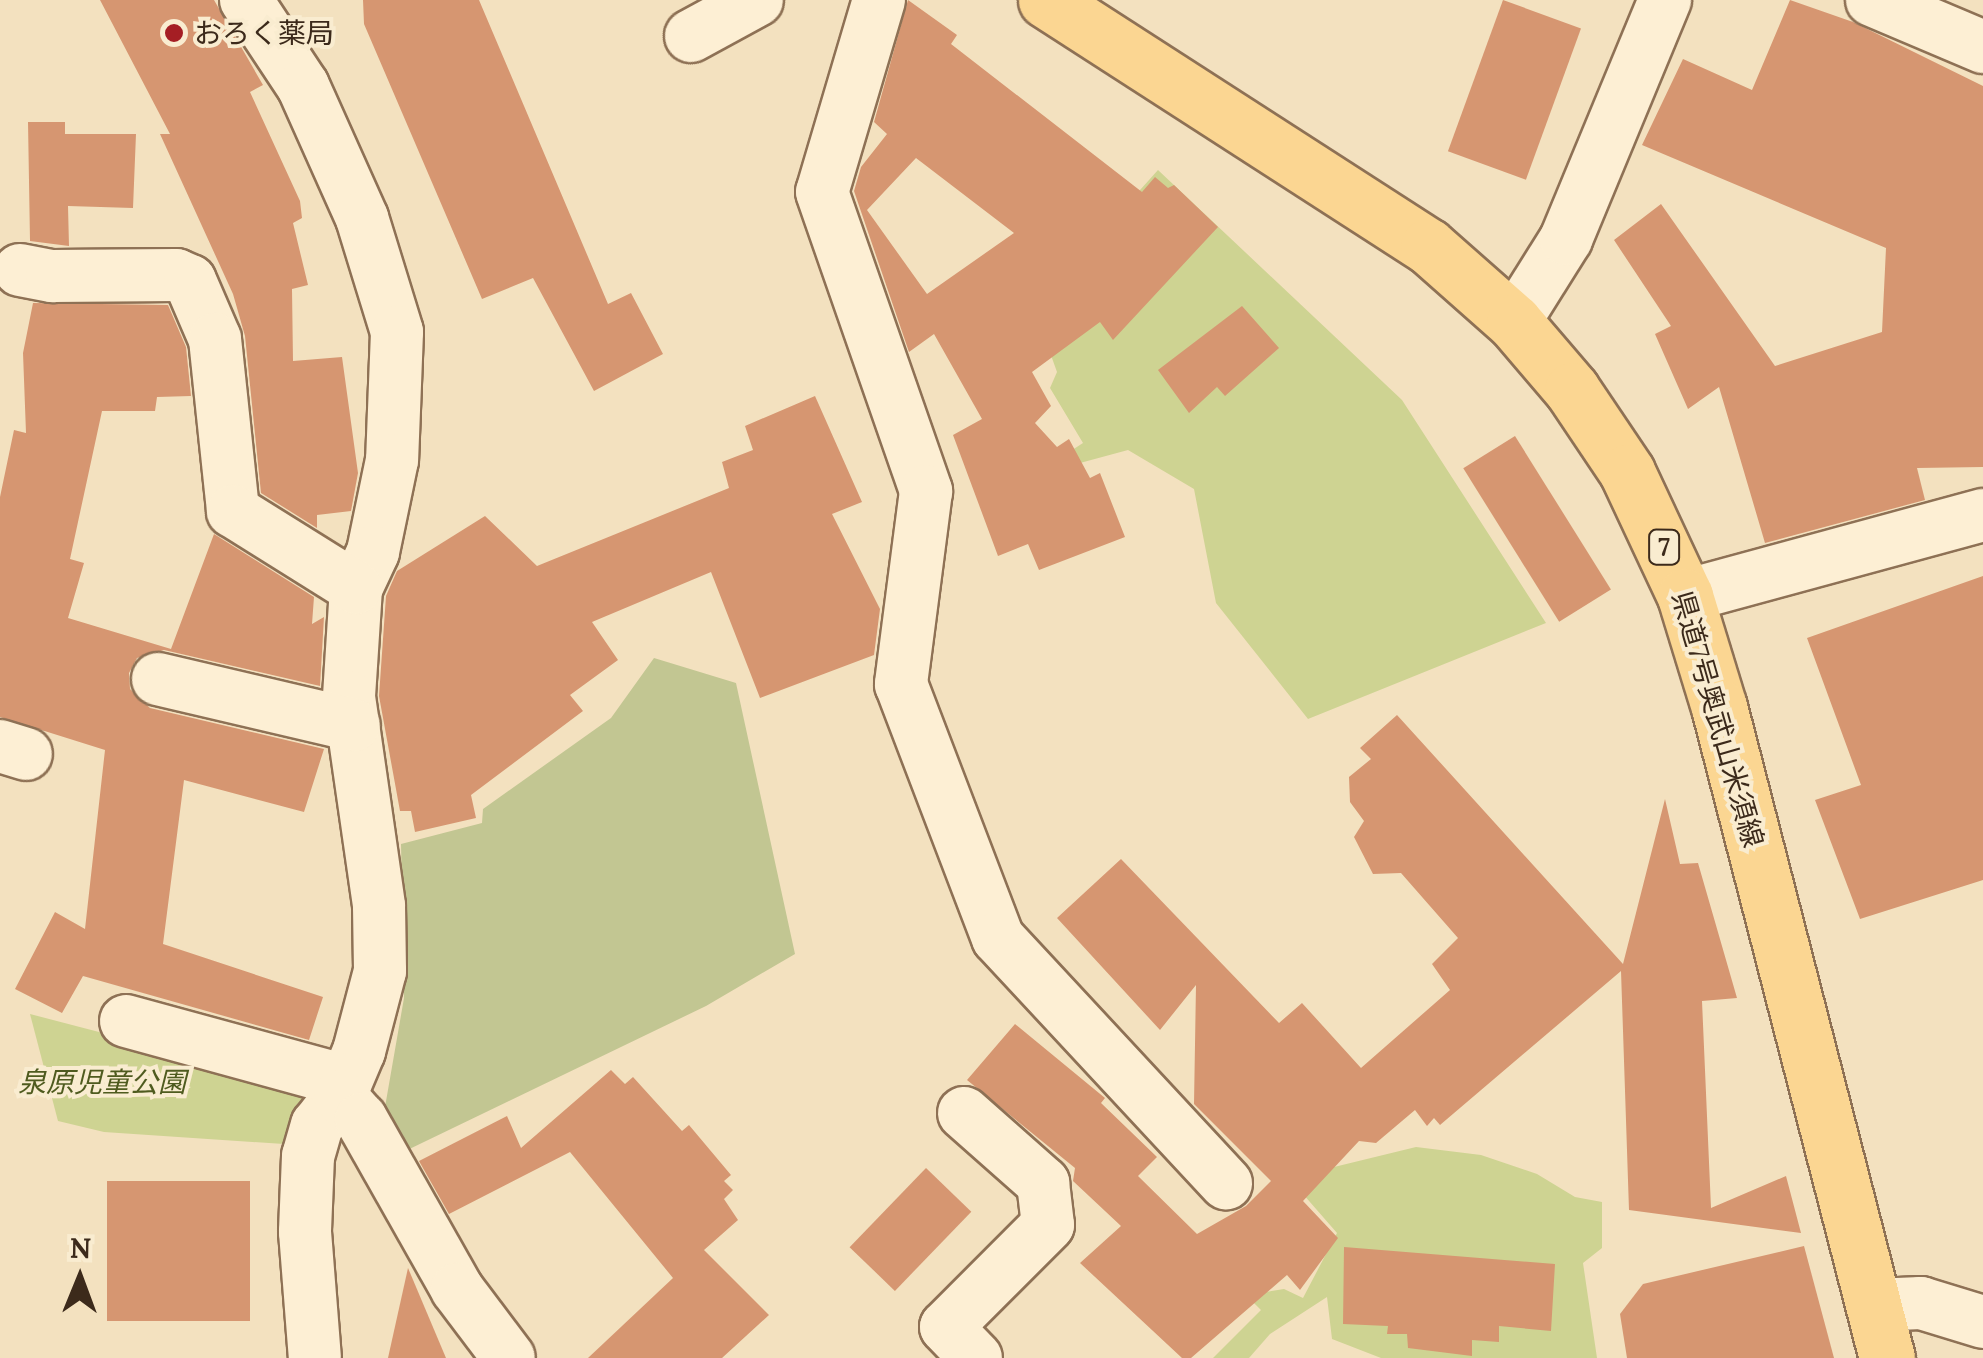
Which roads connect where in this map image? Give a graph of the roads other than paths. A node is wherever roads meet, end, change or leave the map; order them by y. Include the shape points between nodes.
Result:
1 (246, 0) edge
2 (756, 0) edge
3 (879, 0) edge
4 (1046, 0) edge
5 (1666, 0) edge
6 (1872, 0) edge
7 (691, 36) dead end
8 (1983, 47) edge
9 (20, 270) dead end
10 (1514, 322) junction
11 (1983, 515) edge
12 (356, 588) junction
13 (1684, 596) junction
14 (158, 679) dead end
15 (354, 725) junction
16 (126, 1021) dead end
17 (343, 1089) junction
18 (964, 1113) dead end
19 (1226, 1182) dead end
20 (1873, 1306) junction
21 (1983, 1322) edge
22 (315, 1358) edge
23 (509, 1358) edge
24 (976, 1358) edge
25 (1887, 1358) edge

1 - 12 street via 303,86 362,218 397,332 392,460 374,552
2 - 7 street
3 - 19 street via 822,192 926,491 901,684 998,938
4 - 10 main road, 県道7号奥武山米須線 / 7 via 1388,215
5 - 10 street via 1566,239
6 - 8 street
9 - 12 street via 176,275 190,281 215,339 233,511
10 - 13 main road, 県道7号奥武山米須線 / 7 via 1572,390 1627,472
11 - 13 street
12 - 15 street
13 - 20 main road, 県道7号奥武山米須線 / 7 via 1724,725
14 - 15 street
15 - 17 street via 379,906 380,971
16 - 17 street
17 - 22 street via 317,1125 308,1156 305,1232
17 - 23 street via 457,1289
18 - 24 street via 1042,1183 1048,1225 946,1327
20 - 21 street via 1921,1303
20 - 25 main road, 県道7号奥武山米須線 / 7

